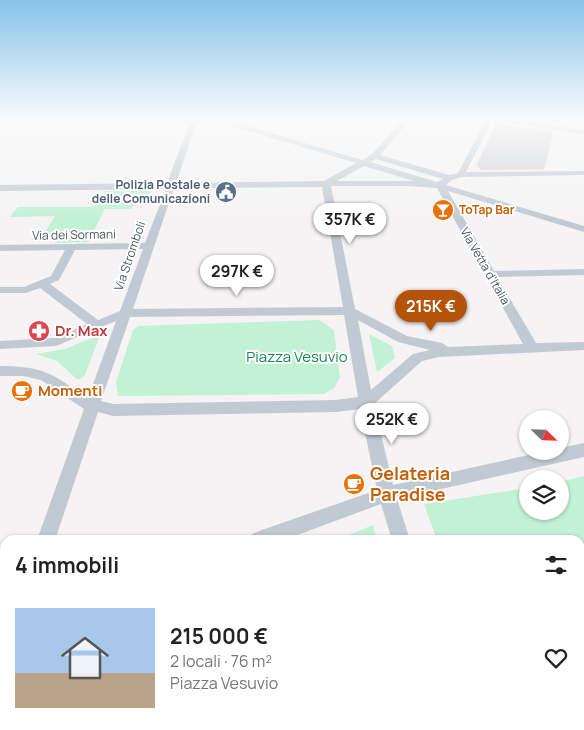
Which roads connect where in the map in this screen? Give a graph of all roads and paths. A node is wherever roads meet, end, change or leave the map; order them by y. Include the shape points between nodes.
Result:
1 (182, 153) edge
2 (331, 153) edge
3 (378, 153) edge
4 (472, 153) edge
5 (375, 156) junction
6 (363, 163) junction
7 (584, 173) edge
8 (461, 175) junction
9 (449, 178) junction
10 (326, 184) junction
11 (440, 186) junction
12 (479, 186) junction
13 (169, 187) junction
14 (0, 188) edge
15 (584, 229) edge
16 (149, 246) junction
17 (0, 248) edge
18 (71, 248) junction
19 (584, 272) edge
20 (490, 274) junction
21 (42, 284) junction
22 (0, 290) edge
23 (350, 311) junction
24 (125, 313) junction
25 (98, 326) junction
26 (403, 339) junction
27 (0, 345) edge
28 (584, 346) edge
29 (531, 347) junction
30 (454, 350) junction
31 (409, 364) junction
32 (0, 371) edge
33 (367, 402) junction
34 (92, 406) junction
35 (584, 450) edge
36 (387, 494) junction
37 (48, 535) edge
38 (273, 535) edge
39 (399, 535) edge

1 - 13 street, Via Stromboli
2 - 6 street
3 - 5 street
4 - 8 street
5 - 6 street
5 - 9 street
6 - 10 street
6 - 11 street
7 - 12 street via 519,174
8 - 9 street
8 - 12 street
9 - 11 street
10 - 11 street
10 - 13 street
10 - 23 street
11 - 12 street
11 - 20 street, Via Vetta d'Italia
12 - 15 street
13 - 14 street
13 - 16 street, Via Stromboli
16 - 18 street, Via dei Sormani
16 - 24 street, Via Stromboli
17 - 18 street, Via dei Sormani
18 - 21 street via 55,278
19 - 20 street
20 - 29 street, Via Vetta d'Italia
21 - 22 street via 26,290
21 - 25 street
23 - 24 street
23 - 26 street
23 - 33 street
24 - 25 street
24 - 34 street
25 - 27 street via 56,342
26 - 30 street
26 - 31 street via 409,350
28 - 29 street
29 - 30 street
30 - 31 street via 418,357
31 - 33 street
32 - 34 street via 23,371 44,376
33 - 34 street via 336,406 127,410
33 - 36 street
34 - 37 street
35 - 36 street
36 - 38 street
36 - 39 street

